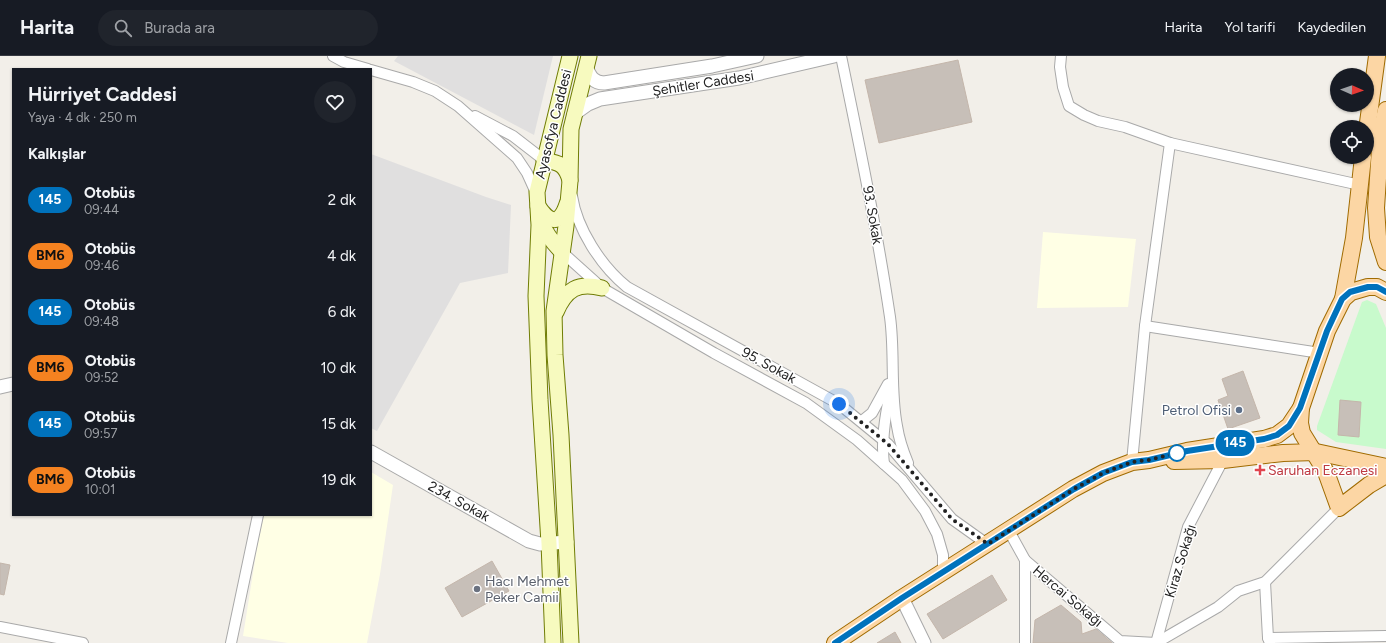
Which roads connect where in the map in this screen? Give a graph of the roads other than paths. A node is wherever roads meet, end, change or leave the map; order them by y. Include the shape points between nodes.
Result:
1 (333, 56) edge
2 (570, 56) edge
3 (757, 56) edge
4 (834, 56) edge
5 (841, 56) edge
6 (1061, 56) edge
7 (1377, 56) edge
8 (587, 61) edge
9 (354, 67) edge
10 (372, 70) edge
11 (669, 73) junction
12 (674, 88) junction
13 (464, 110) junction
14 (1386, 110) edge
15 (574, 114) junction
16 (1375, 132) edge
17 (1170, 143) junction
18 (544, 160) junction
19 (1362, 164) edge
20 (570, 181) junction
21 (1360, 185) junction
22 (568, 200) junction
23 (538, 203) junction
24 (562, 252) junction
25 (1386, 262) edge
26 (602, 288) junction
27 (1386, 292) edge
28 (1342, 299) junction
29 (554, 316) junction
30 (1145, 326) junction
31 (1320, 352) junction
32 (893, 376) junction
33 (800, 382) junction
34 (12, 384) edge
35 (0, 387) edge
36 (791, 395) junction
37 (1300, 408) junction
38 (862, 422) junction
39 (883, 439) junction
40 (1244, 442) junction
41 (1316, 452) junction
42 (372, 453) edge
43 (1149, 460) junction
44 (1223, 460) junction
45 (1132, 462) junction
46 (884, 464) junction
47 (1386, 467) edge
48 (910, 470) junction
49 (1386, 475) edge
50 (1339, 508) junction
51 (258, 516) edge
52 (1009, 531) junction
53 (567, 542) junction
54 (549, 544) junction
55 (988, 544) junction
56 (1025, 560) junction
57 (944, 572) junction
58 (1265, 582) junction
59 (902, 598) junction
60 (0, 627) edge
61 (1386, 636) edge
62 (1269, 641) edge
63 (1121, 642) edge
64 (83, 643) edge
65 (231, 643) edge
66 (553, 643) edge
67 (572, 643) edge
68 (835, 643) edge
69 (924, 643) edge
70 (1025, 643) edge
71 (1156, 643) edge

1 - 9 street
2 - 18 main road, Ayasofya Caddesi
3 - 11 street, Şehitler Caddesi
4 - 12 street, Şehitler Caddesi via 739,78
5 - 32 street, 93. Sokak via 865,170 887,298
6 - 17 street via 1063,87 1069,106 1098,121 1125,127
7 - 16 main road
8 - 11 street, Şehitler Caddesi via 590,76 598,83
8 - 15 main road
10 - 13 street via 435,91
11 - 12 street
12 - 15 street, Şehitler Caddesi via 600,99
13 - 18 street via 513,136
13 - 23 street via 517,158 527,173
14 - 16 main road
15 - 20 main road via 571,129
16 - 25 main road via 1378,237
17 - 21 street
17 - 30 street
18 - 20 main road via 563,166
18 - 23 main road, Ayasofya Caddesi
19 - 21 main road
20 - 22 main road
20 - 33 street, 95. Sokak via 572,198 584,232 606,267 617,279
21 - 28 main road via 1354,238
22 - 23 main road via 562,217 558,219 550,219 543,214
22 - 24 main road
23 - 24 main road via 543,229
23 - 54 main road, Ayasofya Caddesi via 536,296
24 - 26 street, 95. Sokak
24 - 29 main road
26 - 29 main road via 588,285 578,287 560,303
26 - 36 street, 95. Sokak
27 - 28 main road via 1377,287 1368,287 1350,292
28 - 31 main road
29 - 53 main road
30 - 31 street
30 - 45 street
31 - 37 main road
32 - 38 street via 872,413
32 - 39 street
32 - 48 street via 897,426
33 - 36 street
33 - 38 street, 95. Sokak via 839,404
34 - 35 street
36 - 46 street, 95. Sokak via 843,428
37 - 40 main road via 1289,426 1277,435
37 - 41 main road via 1302,432
38 - 39 street, 95. Sokak
39 - 46 street
39 - 48 street, 95. Sokak
40 - 43 main road
40 - 44 main road via 1237,445
41 - 44 main road via 1283,452
41 - 47 main road
41 - 50 main road
42 - 54 street, 234. Sokak via 529,541
43 - 44 main road
43 - 45 main road
44 - 71 street, Kiraz Sokağı via 1188,527
45 - 52 main road via 1103,473 1074,489
46 - 57 street, 95. Sokak via 902,480 925,512 937,534 943,555
48 - 55 street, 95. Sokak via 952,519
49 - 50 main road
50 - 58 street
51 - 65 street
52 - 55 main road
52 - 56 street
53 - 54 street, 234. Sokak
53 - 67 main road
54 - 66 main road, Ayasofya Caddesi
55 - 57 main road
56 - 63 street, Hercai Sokağı
56 - 70 street
57 - 59 main road
58 - 62 street
58 - 71 street via 1238,591 1218,607
59 - 68 main road
59 - 69 street
60 - 64 street
61 - 62 street
63 - 71 street, Hercai Sokağı

